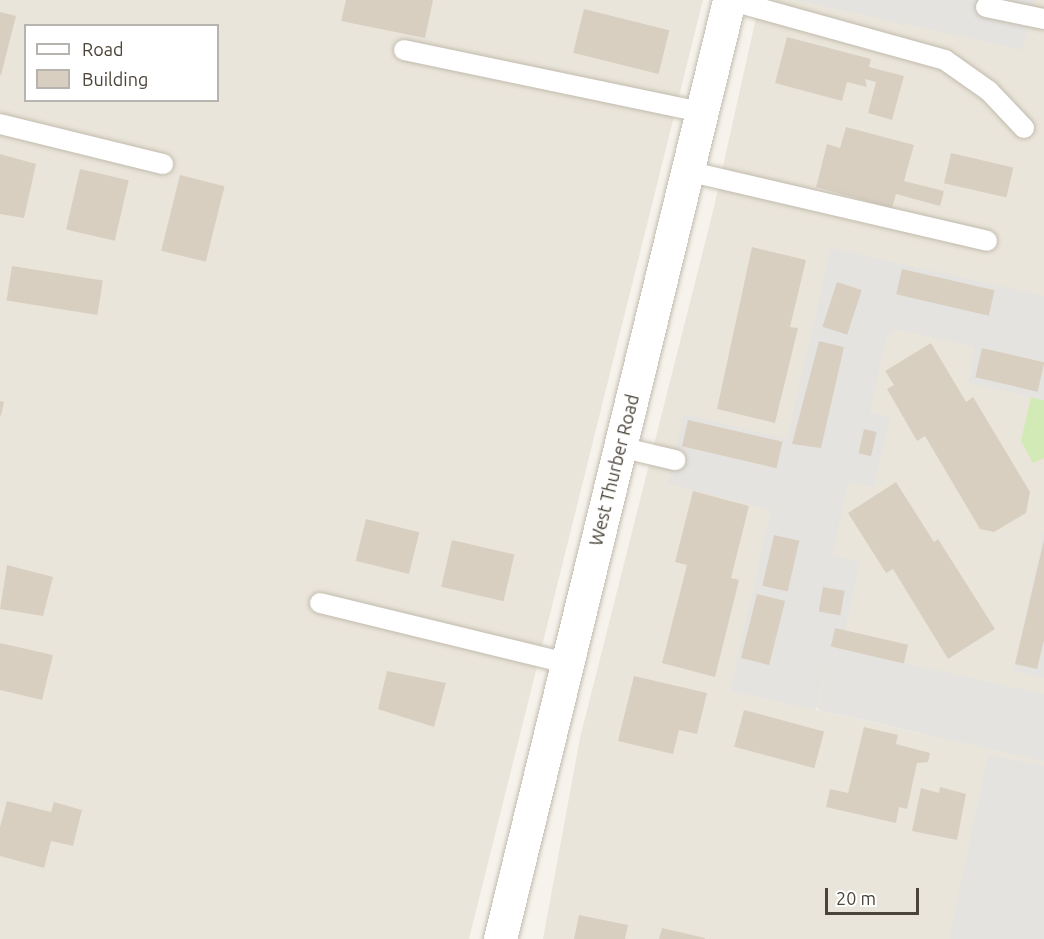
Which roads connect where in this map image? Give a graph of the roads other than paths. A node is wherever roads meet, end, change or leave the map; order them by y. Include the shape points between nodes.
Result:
1 (729, 0) edge
2 (986, 7) dead end
3 (1044, 19) edge
4 (404, 50) dead end
5 (701, 112) junction
6 (0, 124) edge
7 (1024, 128) dead end
8 (163, 164) dead end
9 (687, 171) junction
10 (987, 241) dead end
11 (620, 447) junction
12 (675, 460) dead end
13 (320, 603) dead end
14 (567, 663) junction
15 (500, 939) edge

1 - 5 street, West Thurber Road
1 - 7 lane via 945,60 989,91
2 - 3 lane
4 - 5 lane
5 - 9 street, West Thurber Road
6 - 8 lane
9 - 10 lane
9 - 11 street, West Thurber Road
11 - 12 lane
11 - 14 street, West Thurber Road
13 - 14 lane
14 - 15 street, West Thurber Road

